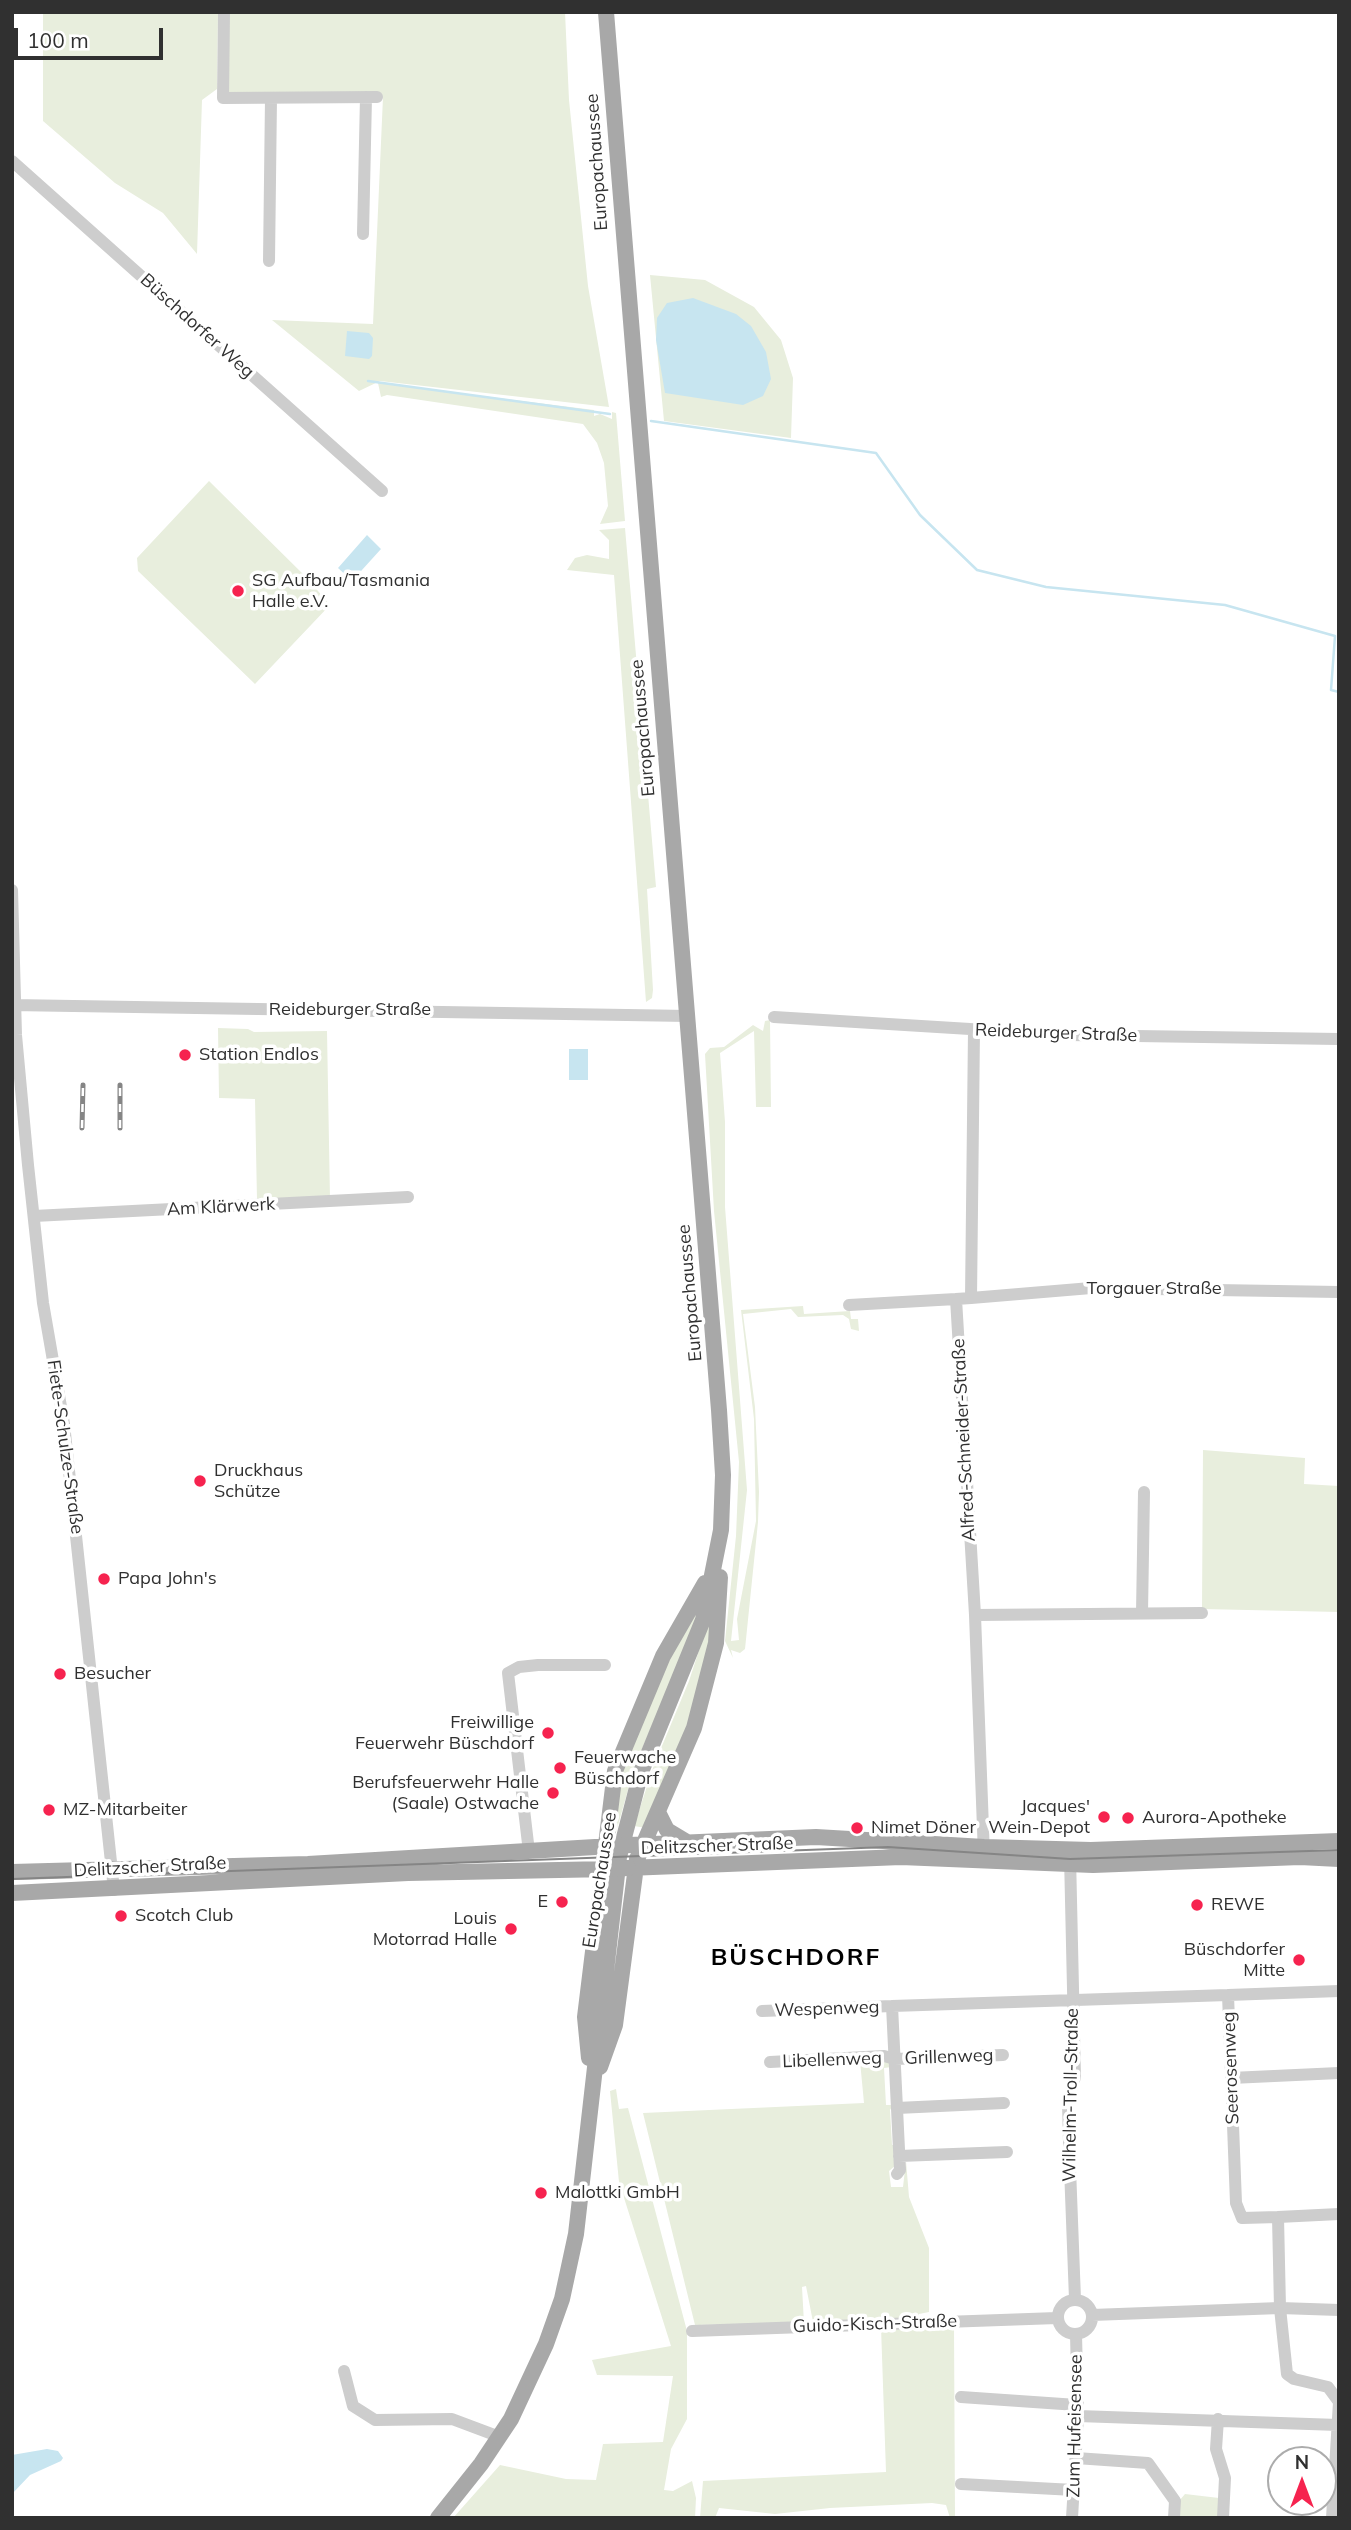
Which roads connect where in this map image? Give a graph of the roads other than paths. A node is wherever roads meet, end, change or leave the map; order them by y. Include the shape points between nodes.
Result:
1 (224, 12) edge
2 (606, 12) edge
3 (271, 98) junction
4 (12, 161) edge
5 (363, 233) dead end
6 (270, 261) dead end
7 (382, 491) dead end
8 (12, 890) edge
9 (14, 1005) edge
10 (688, 1016) junction
11 (774, 1017) dead end
12 (974, 1030) junction
13 (1339, 1040) edge
14 (408, 1197) dead end
15 (34, 1216) junction
16 (1339, 1292) edge
17 (971, 1298) junction
18 (956, 1299) junction
19 (849, 1305) dead end
20 (1144, 1492) dead end
21 (718, 1551) junction
22 (1142, 1613) junction
23 (1202, 1613) dead end
24 (975, 1615) junction
25 (605, 1665) dead end
26 (658, 1812) junction
27 (1339, 1841) edge
28 (690, 1843) junction
29 (636, 1845) junction
30 (608, 1846) junction
31 (529, 1852) junction
32 (984, 1855) junction
33 (1070, 1857) junction
34 (1339, 1859) edge
35 (631, 1868) junction
36 (112, 1869) junction
37 (605, 1869) junction
38 (12, 1872) edge
39 (114, 1889) junction
40 (12, 1893) edge
41 (1339, 1991) edge
42 (1228, 1994) junction
43 (1072, 2000) junction
44 (892, 2006) junction
45 (762, 2011) dead end
46 (1003, 2055) dead end
47 (895, 2059) junction
48 (770, 2062) dead end
49 (1339, 2073) edge
50 (1231, 2078) junction
51 (593, 2082) junction
52 (1004, 2103) dead end
53 (898, 2108) junction
54 (1007, 2152) dead end
55 (899, 2156) junction
56 (897, 2174) dead end
57 (1339, 2214) edge
58 (1278, 2217) junction
59 (1074, 2299) junction
60 (1280, 2308) junction
61 (1339, 2310) edge
62 (1092, 2315) junction
63 (1057, 2318) junction
64 (692, 2331) dead end
65 (1076, 2334) junction
66 (344, 2371) dead end
67 (961, 2397) dead end
68 (1077, 2410) junction
69 (1218, 2419) junction
70 (1338, 2425) edge
71 (500, 2437) junction
72 (1076, 2458) junction
73 (961, 2484) dead end
74 (1074, 2490) junction
75 (438, 2518) edge
76 (1072, 2518) edge
77 (1174, 2518) edge
78 (1223, 2518) edge
79 (1332, 2518) edge

1 - 3 street via 223,98
2 - 10 main road, Europachaussee
3 - 5 street via 372,97
3 - 6 street
4 - 7 street, Büschdorfer Weg
8 - 9 street, Fiete-Schulze-Straße
9 - 10 street, Reideburger Straße
9 - 15 street, Fiete-Schulze-Straße
10 - 21 main road, Europachaussee via 722,1444
11 - 12 street, Reideburger Straße
12 - 13 street, Reideburger Straße
12 - 17 street
14 - 15 street, Am Klärwerk
15 - 36 street, Fiete-Schulze-Straße via 43,1303 63,1414
16 - 17 street, Torgauer Straße via 1091,1288
17 - 18 street
18 - 19 street
18 - 24 street, Alfred-Schneider-Straße
20 - 22 street
21 - 26 main road via 720,1616 708,1679 691,1739
21 - 30 main road via 697,1599 663,1656 618,1758
21 - 51 main road, Europachaussee via 696,1642 641,1772 624,1834
22 - 23 street
22 - 24 street
24 - 32 street, Alfred-Schneider-Straße
25 - 31 street via 538,1665 508,1673
26 - 28 main road via 667,1830
26 - 29 main road
27 - 33 main road, Delitzscher Straße
28 - 29 main road, Delitzscher Straße
28 - 32 main road, Delitzscher Straße via 816,1836
29 - 30 main road, Delitzscher Straße, bridge
29 - 35 main road
30 - 31 main road, Delitzscher Straße
30 - 37 main road
31 - 36 main road, Delitzscher Straße
32 - 33 main road, Delitzscher Straße
32 - 35 main road, Delitzscher Straße
33 - 34 main road, Delitzscher Straße
33 - 43 street, Wilhelm-Troll-Straße
35 - 37 main road, Delitzscher Straße, bridge
35 - 51 main road via 615,2025
36 - 38 main road, Delitzscher Straße
36 - 39 street, Fiete-Schulze-Straße
37 - 39 main road, Delitzscher Straße via 408,1873
37 - 51 main road via 585,2017
39 - 40 main road, Delitzscher Straße
41 - 42 street
42 - 43 street, Seerosenweg
42 - 50 street, Seerosenweg
43 - 44 street, Seerosenweg
43 - 59 street, Wilhelm-Troll-Straße via 1075,2077 1068,2103
44 - 45 street, Wespenweg
44 - 47 street
46 - 47 street, Grillenweg
47 - 48 street, Libellenweg
47 - 53 street
49 - 50 street
50 - 58 street, Seerosenweg via 1236,2203 1242,2218
51 - 71 main road, Europachaussee via 576,2234 565,2286 535,2369
52 - 53 street
53 - 55 street
54 - 55 street
55 - 56 street
57 - 58 street
58 - 60 street
59 - 62 street via 1084,2302
59 - 63 street via 1064,2303
60 - 61 street
60 - 62 street
60 - 70 street via 1287,2374 1328,2387 1339,2402
62 - 65 street via 1086,2330
63 - 64 street, Guido-Kisch-Straße
63 - 65 street via 1061,2328
65 - 68 street, Zum Hufeisensee
66 - 71 street via 353,2406 375,2420 452,2419
67 - 68 street
68 - 69 street via 1163,2420
68 - 72 street, Zum Hufeisensee
69 - 70 street
69 - 78 street via 1216,2449 1225,2479
70 - 79 street
71 - 75 main road, Europachaussee
72 - 74 street, Zum Hufeisensee
72 - 77 street via 1148,2463 1175,2501
73 - 74 street
74 - 76 street, Zum Hufeisensee

